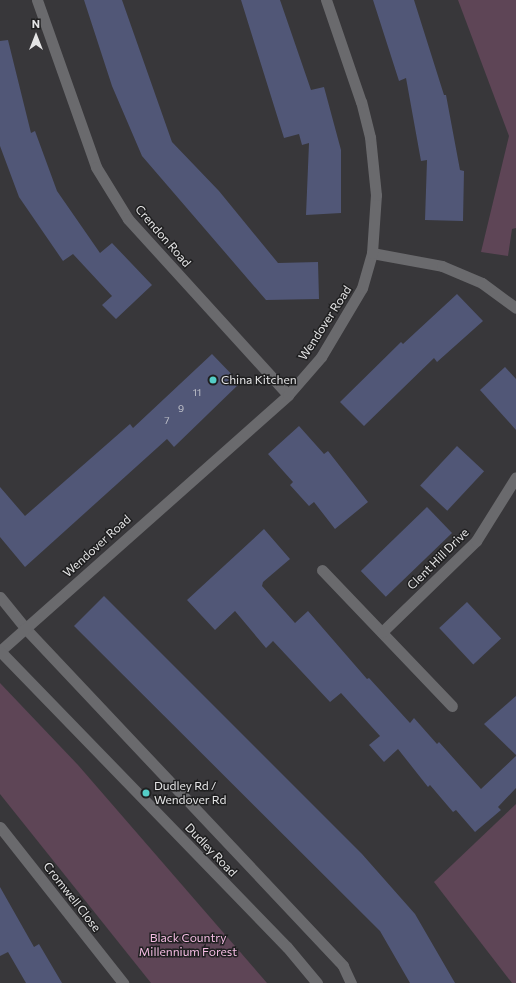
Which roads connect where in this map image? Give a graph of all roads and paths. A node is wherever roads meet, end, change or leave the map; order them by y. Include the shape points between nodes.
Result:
1 (37, 0) edge
2 (326, 0) edge
3 (372, 253) junction
4 (516, 308) edge
5 (288, 395) junction
6 (516, 476) edge
7 (322, 570) dead end
8 (0, 597) edge
9 (25, 628) junction
10 (382, 632) junction
11 (0, 651) edge
12 (452, 706) dead end
13 (0, 827) edge
14 (123, 983) edge
15 (317, 983) edge
16 (351, 983) edge

1 - 5 street, Crendon Road via 96,167 128,219
2 - 3 street, Wendover Road via 361,102 370,137 376,194
3 - 4 street via 442,266 482,283
3 - 5 street, Wendover Road via 362,288 321,357
5 - 9 street, Wendover Road
6 - 10 street, Clent Hill Drive via 476,541
7 - 10 street
8 - 9 street
9 - 11 street, Wendover Road
9 - 16 street via 343,966
10 - 12 street
11 - 15 street, Dudley Road via 287,947
13 - 14 street, Cromwell Close

